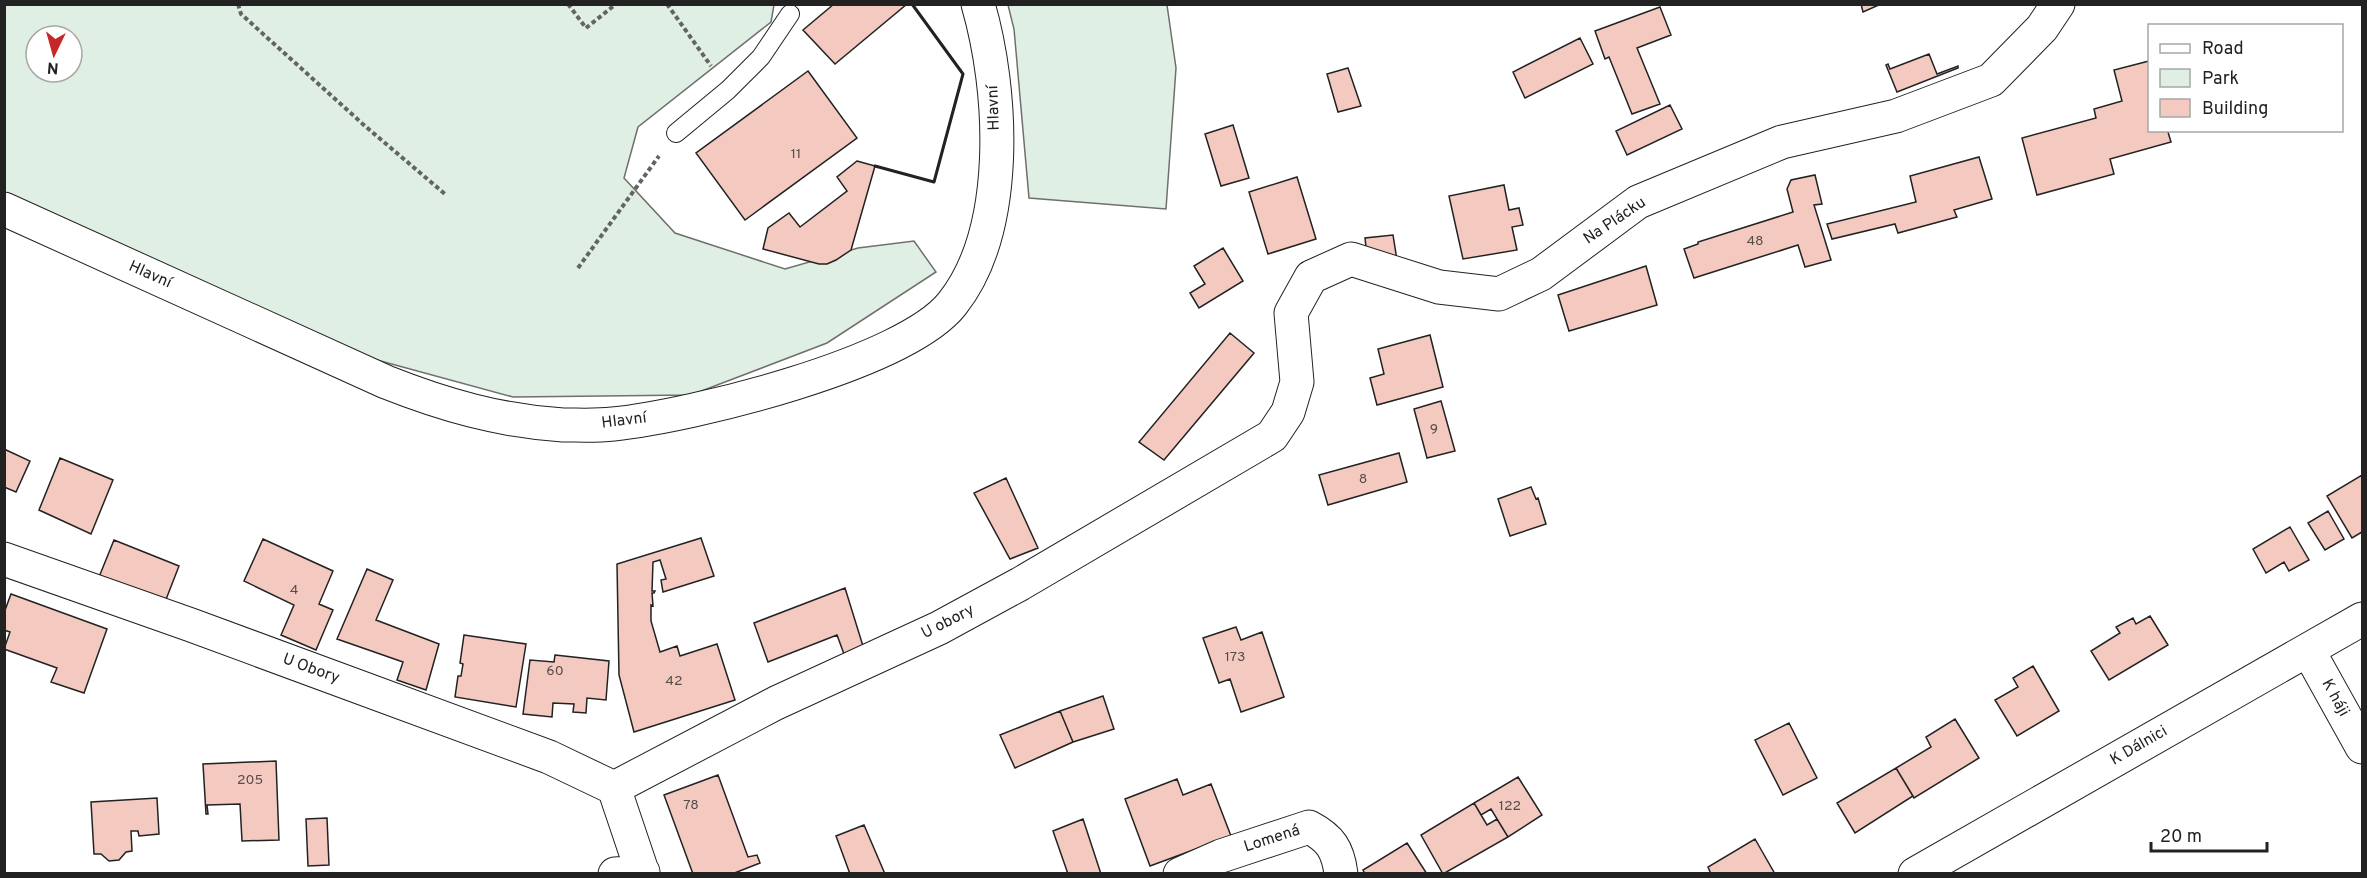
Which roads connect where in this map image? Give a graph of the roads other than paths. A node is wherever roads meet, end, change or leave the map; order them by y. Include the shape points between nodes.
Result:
1 (978, 4) edge
2 (2058, 4) edge
3 (790, 14) dead end
4 (676, 133) road end
5 (4, 209) edge
6 (1272, 436) joint
7 (4, 559) edge
8 (2362, 619) edge
9 (2308, 650) junction
10 (2362, 747) edge
11 (614, 788) junction
12 (634, 873) edge
13 (1180, 873) edge
14 (1341, 873) edge
15 (1915, 873) edge

1 - 5 street, Hlavní via 992,68 996,170 986,236 967,282 952,304 924,330 883,351 797,381 665,416 611,424 566,425 516,420 443,404 386,382
2 - 6 street, Na Plácku via 2042,28 1991,80 1896,116 1782,142 1638,202 1541,274 1499,294 1439,287 1351,259 1311,277 1291,313 1297,382 1288,412
3 - 4 lane via 760,57 728,90
6 - 11 street, U obory via 939,628 776,703
7 - 11 street, U Obory via 549,757
8 - 9 street, K Dálnici
9 - 10 street, K háji
9 - 15 street, K Dálnici
11 - 12 street
13 - 14 street, Lomená via 1309,827 1325,836 1334,848

